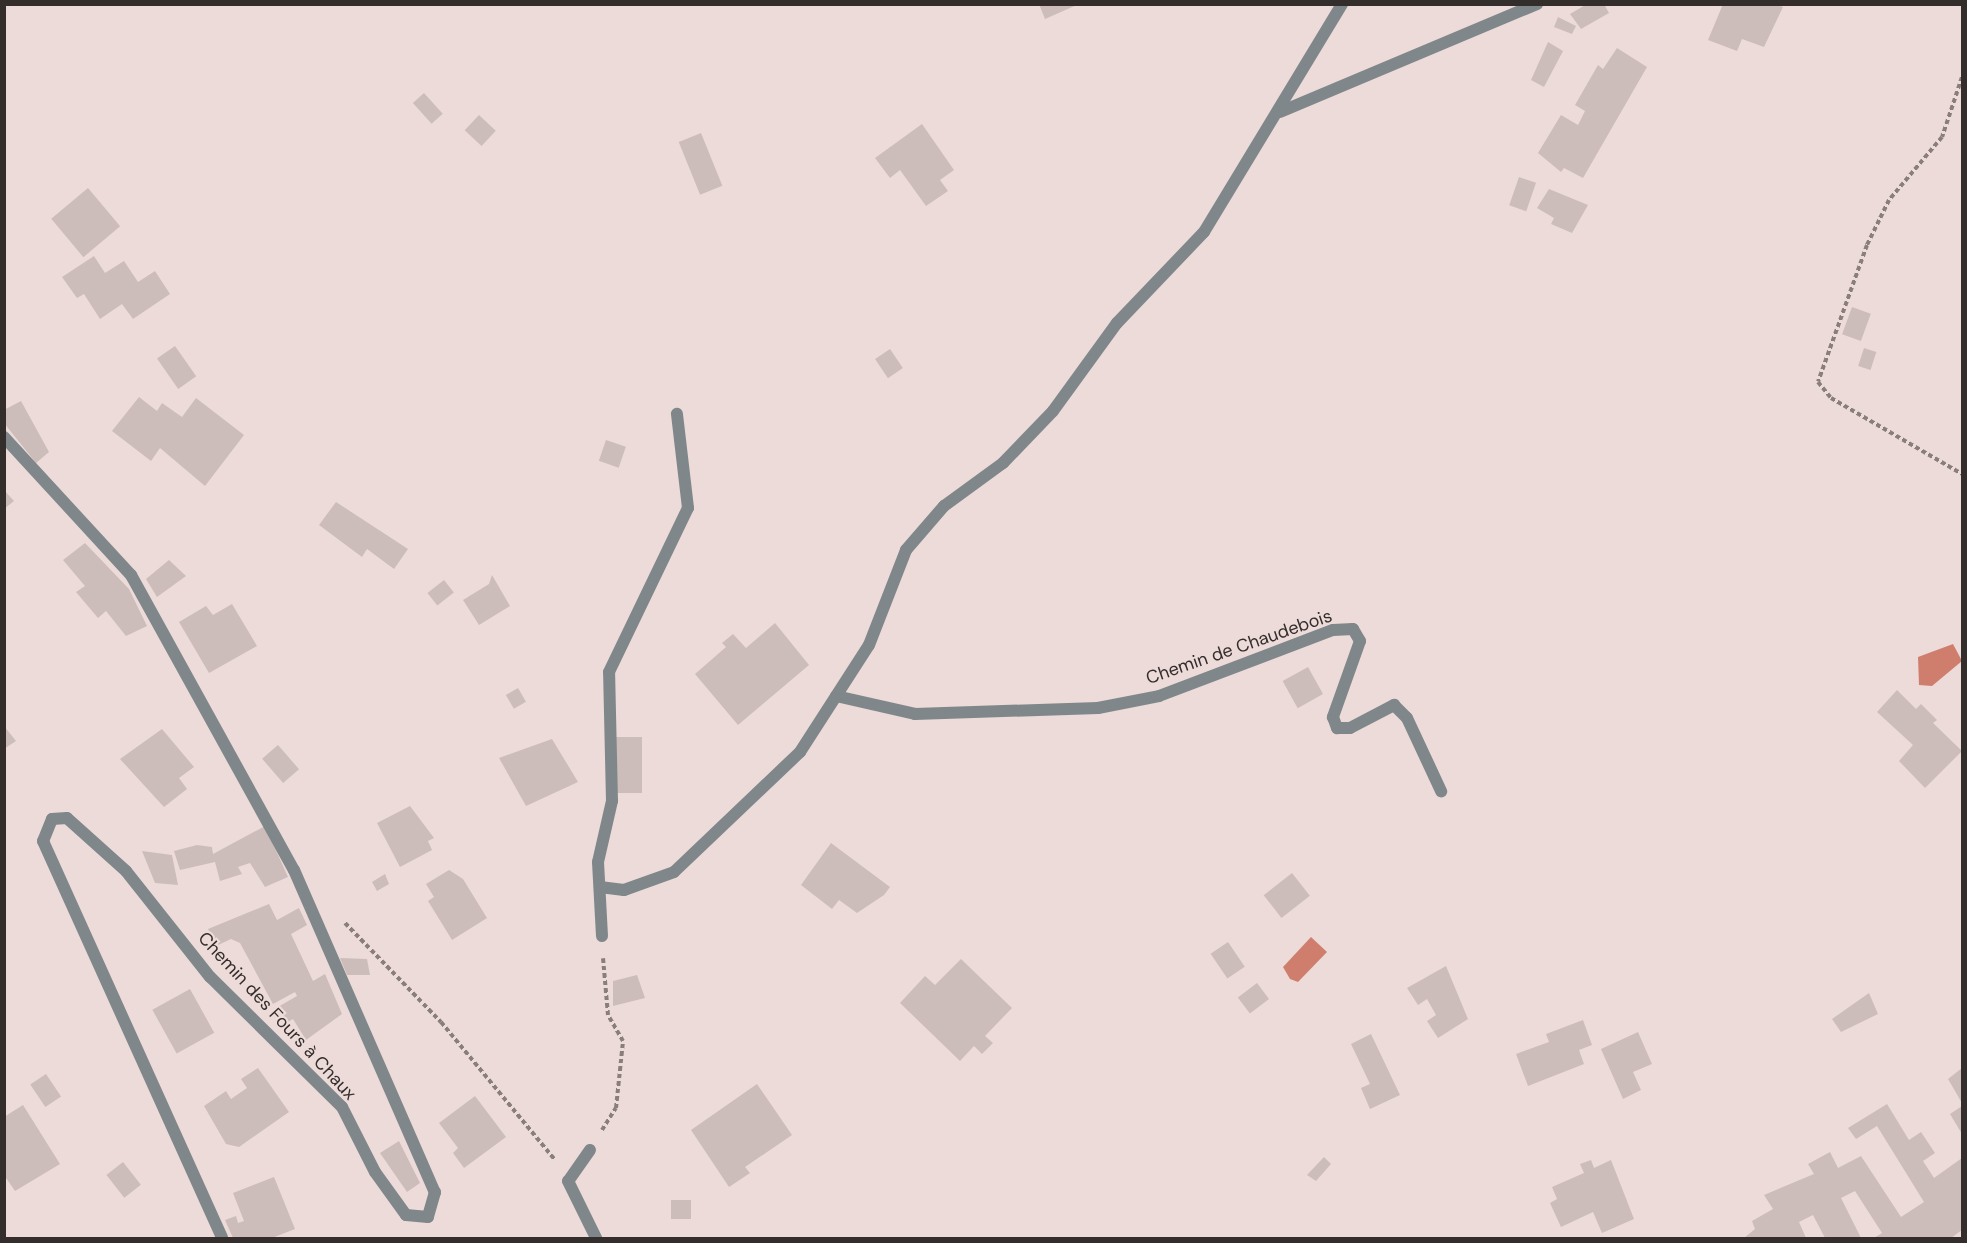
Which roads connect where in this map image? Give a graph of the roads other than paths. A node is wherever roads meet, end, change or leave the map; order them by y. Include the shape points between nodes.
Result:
1 (1342, 4) edge
2 (1537, 4) edge
3 (1280, 112) junction
4 (677, 414) dead end
5 (4, 437) edge
6 (836, 696) junction
7 (1441, 791) dead end
8 (600, 887) junction
9 (602, 936) road end
10 (590, 1150) road end
11 (222, 1239) edge
12 (596, 1239) edge

1 - 3 street
2 - 3 street
3 - 6 street via 1204,232 1117,323 1053,411 1003,463 944,506 906,550 870,645
4 - 8 street via 687,508 609,672 612,801 598,862
5 - 11 street, Chemin des Fours à Chaux via 131,575 294,870 435,1192 428,1217 406,1215 375,1172 342,1107 210,977 126,871 67,818 52,819 43,842
6 - 7 street, Chemin de Chaudebois via 915,714 1098,708 1159,696 1332,630 1353,629 1360,641 1333,717 1337,728 1350,728 1394,705 1407,718
6 - 8 street via 800,752 674,872 624,890
8 - 9 street
10 - 12 street via 568,1181

